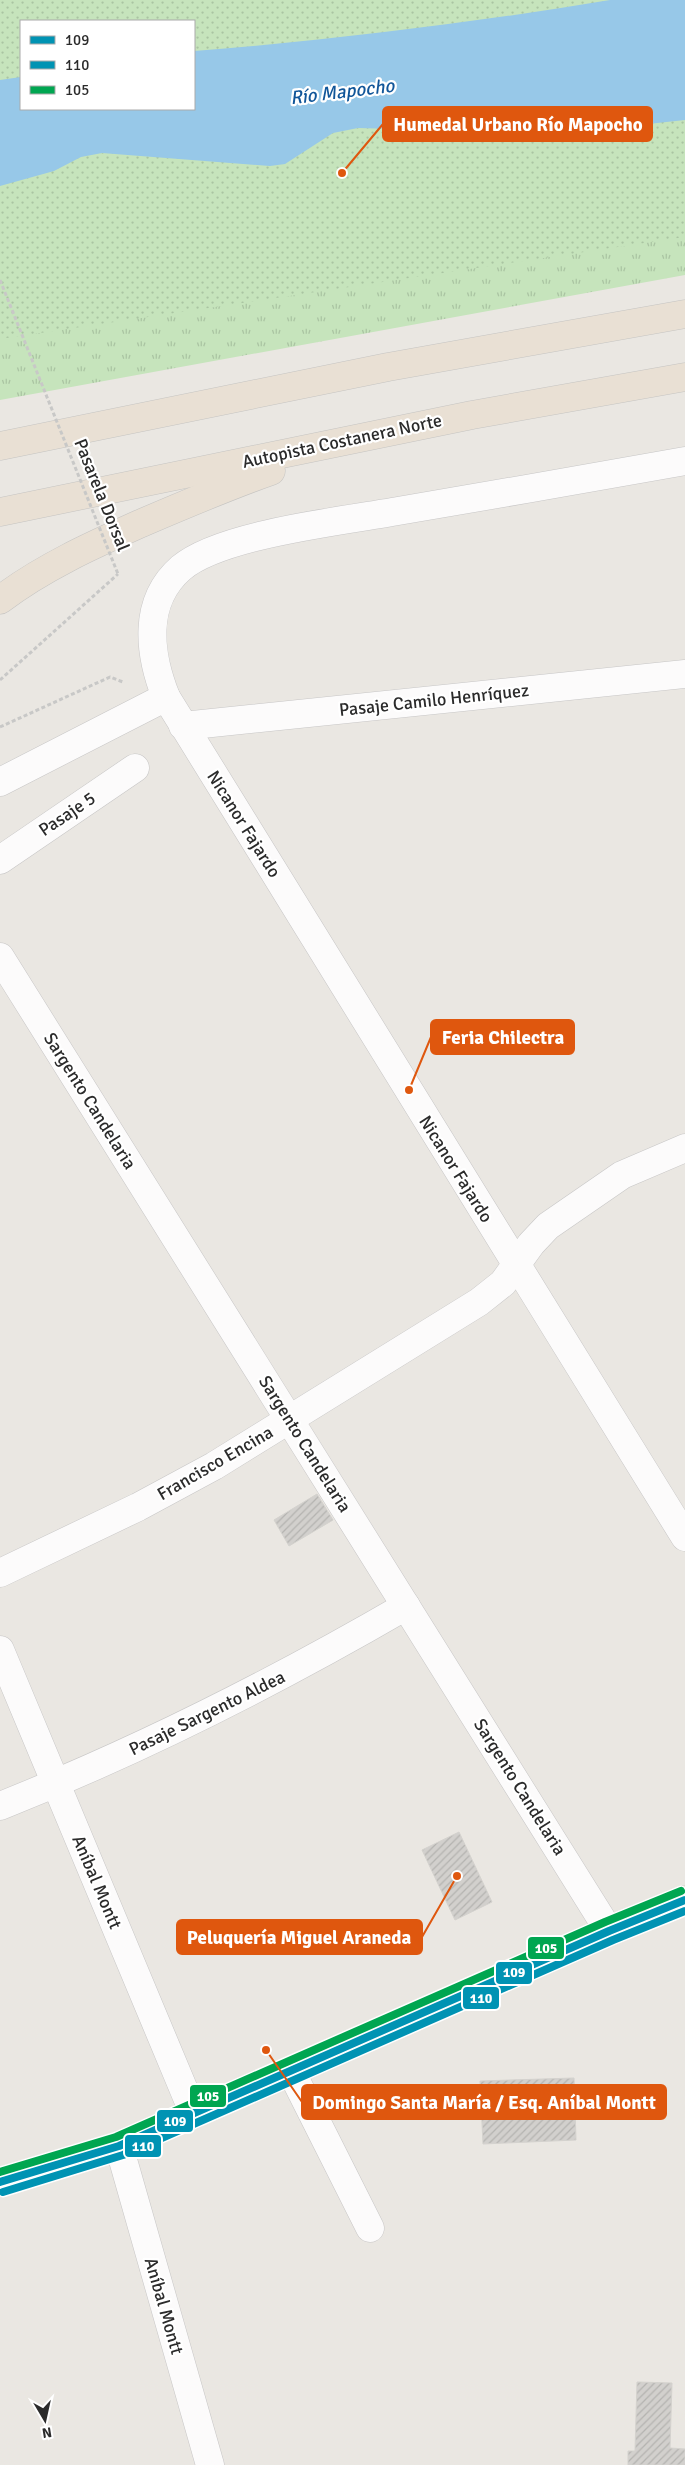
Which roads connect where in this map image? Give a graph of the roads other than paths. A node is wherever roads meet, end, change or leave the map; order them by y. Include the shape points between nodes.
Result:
1 (685, 314) edge
2 (685, 377) edge
3 (378, 434) junction
4 (0, 446) edge
5 (685, 461) edge
6 (0, 512) edge
7 (0, 600) edge
8 (685, 674) edge
9 (166, 698) junction
10 (183, 726) junction
11 (135, 768) dead end
12 (0, 782) edge
13 (0, 860) edge
14 (0, 957) edge
15 (685, 1148) edge
16 (515, 1264) junction
17 (290, 1420) junction
18 (685, 1538) edge
19 (0, 1573) edge
20 (406, 1606) junction
21 (0, 1650) edge
22 (56, 1784) junction
23 (0, 1806) edge
24 (685, 1900) edge
25 (609, 1931) junction
26 (291, 2071) junction
27 (194, 2114) junction
28 (118, 2146) junction
29 (0, 2182) edge
30 (370, 2228) dead end
31 (210, 2465) edge

1 - 4 highway via 398,365
2 - 3 highway, Autopista Costanera Norte via 472,414
3 - 6 highway, Autopista Costanera Norte
3 - 7 highway via 239,482 186,504 77,554
5 - 9 street, Nicanor Fajardo via 274,534 204,553 173,576 156,603 152,653
8 - 10 street, Pasaje Camilo Henríquez
9 - 10 street, Nicanor Fajardo
9 - 12 street
10 - 16 street, Nicanor Fajardo
11 - 13 street, Pasaje 5
14 - 17 street, Sargento Candelaria
15 - 16 street, Francisco Encina via 647,1162 599,1190 548,1226
16 - 17 street, Francisco Encina via 502,1283 479,1302
16 - 18 street, Nicanor Fajardo
17 - 19 street, Francisco Encina via 138,1508
17 - 20 street, Sargento Candelaria
20 - 22 street, Pasaje Sargento Aldea via 239,1698 147,1744
20 - 25 street, Sargento Candelaria
21 - 22 street, Aníbal Montt
22 - 23 street, Pasaje Sargento Aldea
22 - 27 street, Aníbal Montt
24 - 25 main road
25 - 26 main road
26 - 27 main road
26 - 30 street
27 - 28 main road
28 - 29 main road
28 - 31 street, Aníbal Montt

